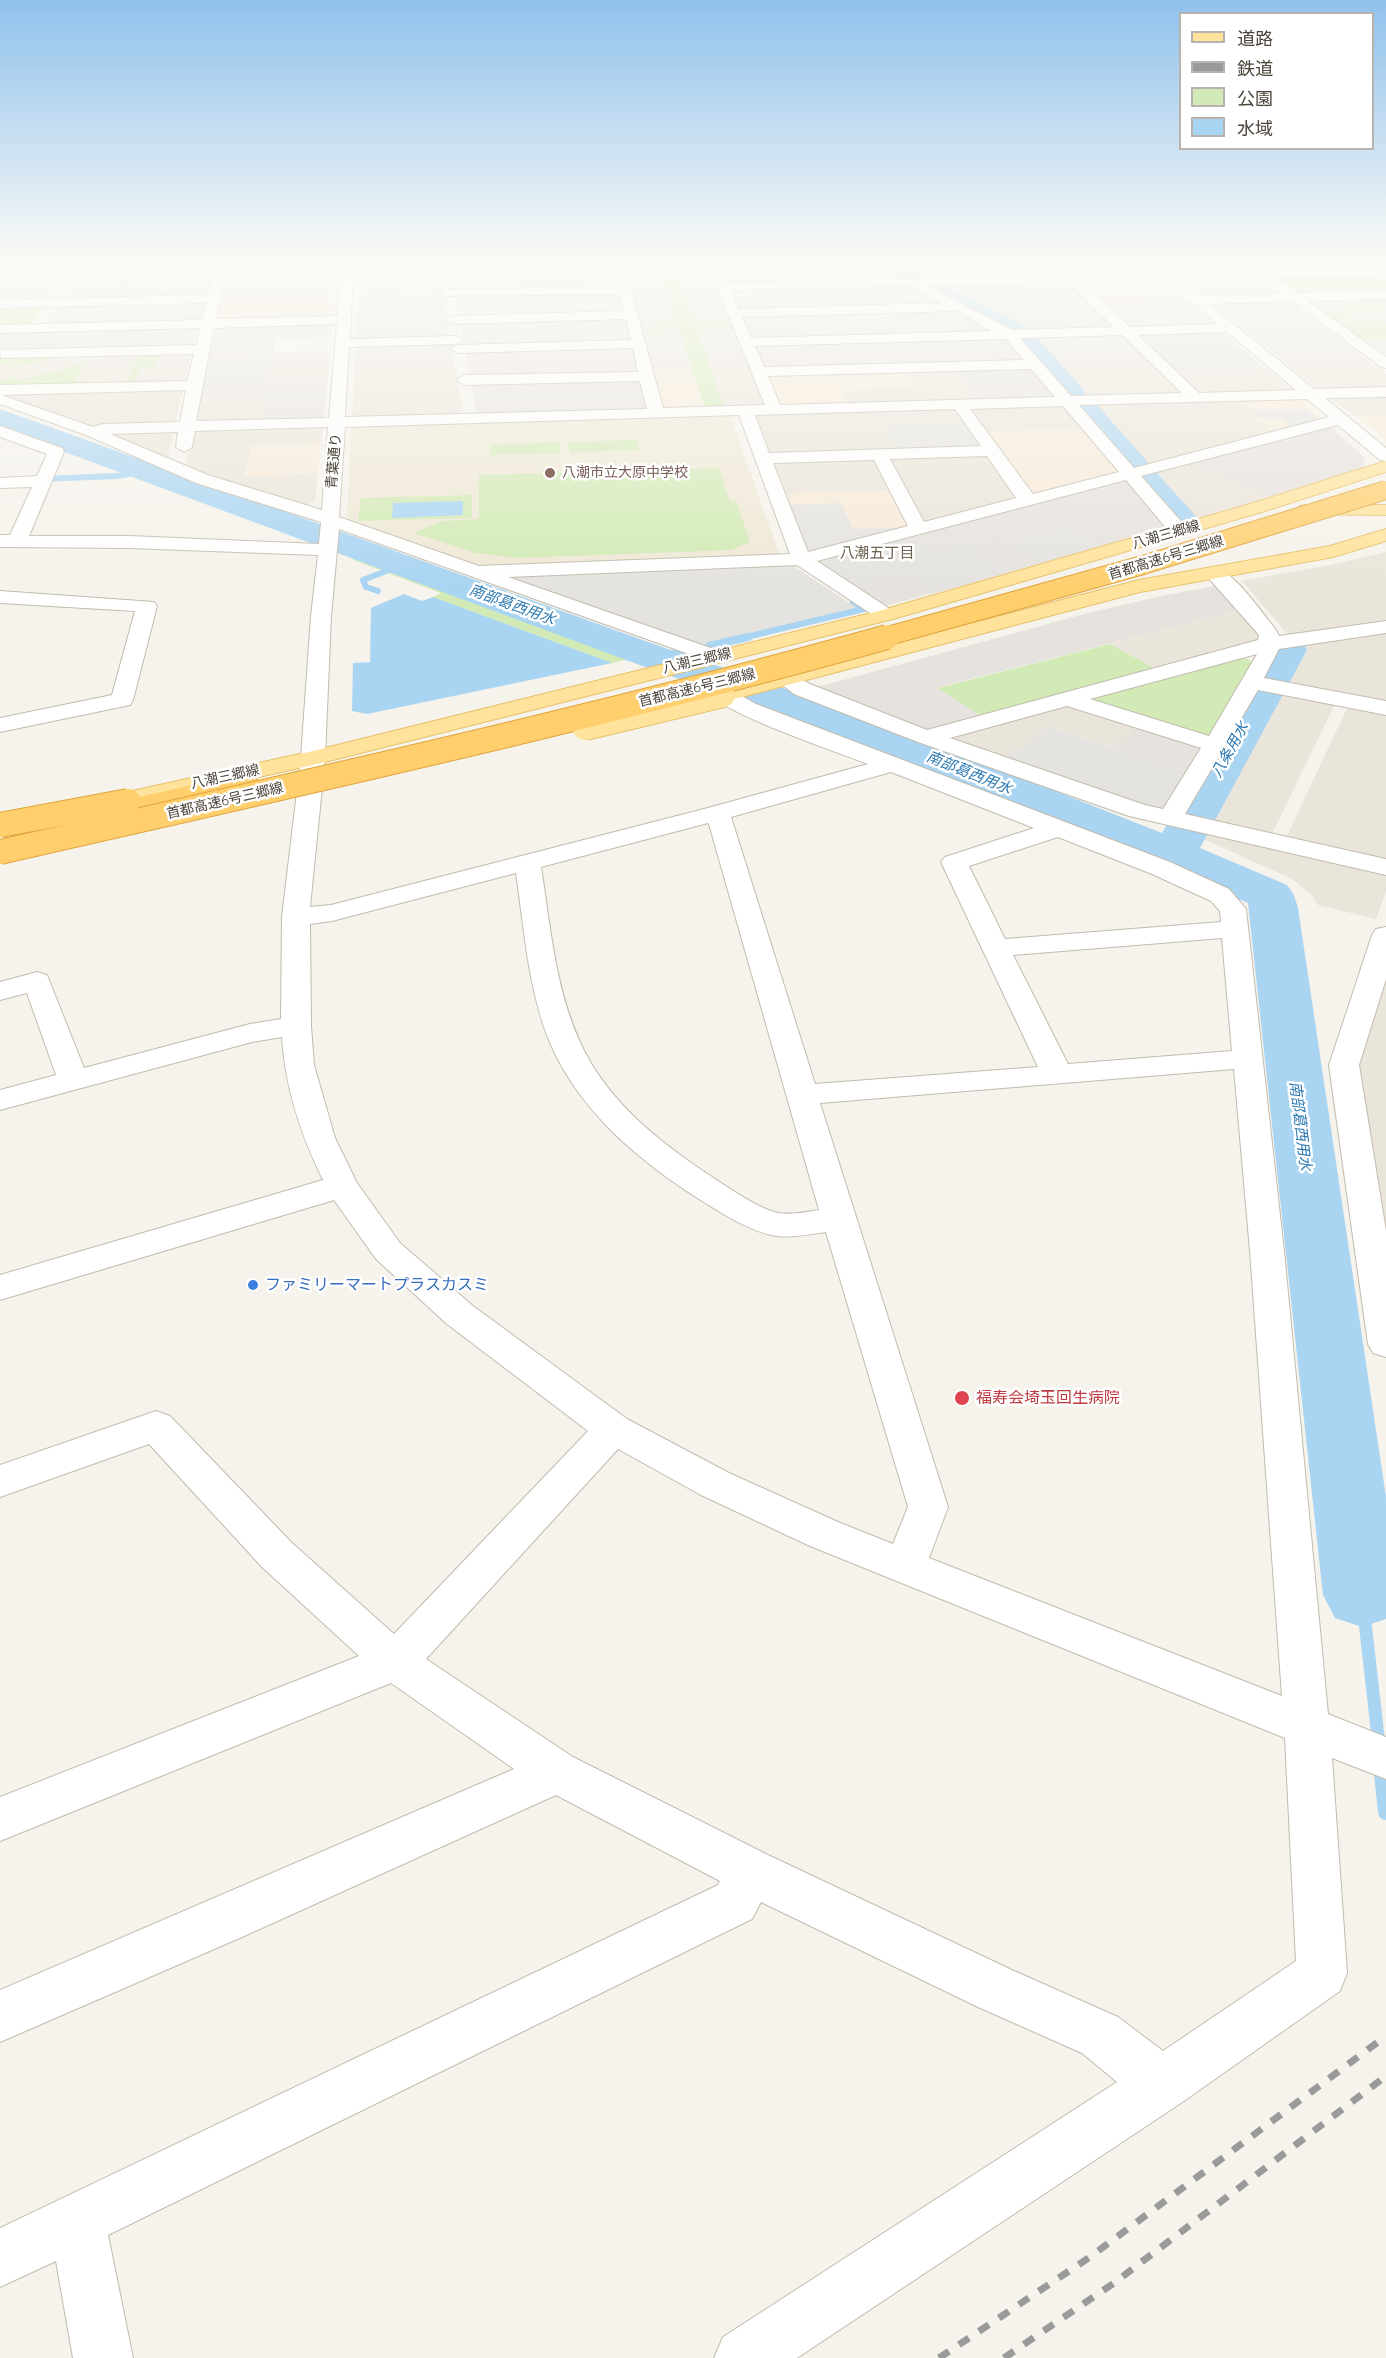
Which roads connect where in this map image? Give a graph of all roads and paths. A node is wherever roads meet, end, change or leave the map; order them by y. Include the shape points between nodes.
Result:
1 (198, 369) edge
2 (341, 369) edge
3 (438, 369) edge
4 (462, 369) edge
5 (501, 369) edge
6 (645, 369) edge
7 (757, 369) edge
8 (861, 369) edge
9 (1040, 369) edge
10 (1166, 369) edge
11 (1280, 369) edge
12 (758, 372) junction
13 (463, 376) junction
14 (647, 376) junction
15 (194, 385) junction
16 (0, 390) edge
17 (1386, 392) edge
18 (1310, 394) junction
19 (1195, 397) junction
20 (0, 399) edge
21 (1067, 401) junction
22 (959, 404) junction
23 (774, 409) junction
24 (745, 410) junction
25 (656, 413) junction
26 (1342, 419) junction
27 (338, 422) junction
28 (188, 426) junction
29 (0, 431) edge
30 (92, 432) junction
31 (9, 438) edge
32 (992, 451) junction
33 (880, 454) junction
34 (1386, 456) edge
35 (764, 458) junction
36 (171, 466) junction
37 (1386, 466) edge
38 (1131, 474) junction
39 (1386, 474) edge
40 (44, 481) junction
41 (0, 483) edge
42 (1386, 490) edge
43 (1031, 500) junction
44 (1386, 502) edge
45 (1256, 508) junction
46 (1386, 510) edge
47 (921, 528) junction
48 (1179, 531) junction
49 (328, 535) junction
50 (1386, 535) edge
51 (9, 541) edge
52 (801, 559) junction
53 (1143, 565) junction
54 (478, 572) junction
55 (1214, 573) junction
56 (0, 597) edge
57 (886, 615) junction
58 (1386, 627) edge
59 (1269, 644) junction
60 (714, 657) junction
61 (787, 680) junction
62 (1252, 682) junction
63 (723, 695) junction
64 (1070, 698) junction
65 (1386, 708) edge
66 (0, 725) edge
67 (926, 737) junction
68 (1215, 745) junction
69 (313, 758) junction
70 (890, 765) junction
71 (245, 780) junction
72 (309, 793) junction
73 (713, 814) junction
74 (1184, 823) junction
75 (0, 826) edge
76 (1060, 828) junction
77 (0, 836) edge
78 (0, 852) edge
79 (0, 860) edge
80 (527, 862) junction
81 (1386, 867) edge
82 (296, 917) junction
83 (1236, 929) junction
84 (1386, 935) edge
85 (997, 948) junction
86 (0, 991) edge
87 (296, 1026) junction
88 (1249, 1059) junction
89 (1057, 1074) junction
90 (74, 1080) junction
91 (803, 1095) junction
92 (0, 1100) edge
93 (342, 1186) junction
94 (838, 1219) junction
95 (1380, 1266) edge
96 (0, 1288) edge
97 (1386, 1344) edge
98 (613, 1429) junction
99 (0, 1481) edge
100 (905, 1567) junction
101 (395, 1662) junction
102 (1316, 1731) junction
103 (1386, 1758) edge
104 (557, 1772) junction
105 (0, 1819) edge
106 (751, 1872) junction
107 (0, 2016) edge
108 (1162, 2084) junction
109 (77, 2221) junction
110 (0, 2258) edge
111 (103, 2358) edge
112 (744, 2358) edge

1 - 15 street
2 - 27 street, 青葉通り
3 - 13 street
4 - 13 street
5 - 13 street
6 - 14 street
7 - 12 street
8 - 12 street
9 - 21 street
10 - 19 street
11 - 18 street
12 - 23 street
13 - 14 street
13 - 25 street
13 - 27 street
14 - 25 street
15 - 16 street
15 - 28 street
17 - 18 street
18 - 19 street
18 - 26 street
19 - 21 street
20 - 30 street
21 - 22 street
21 - 38 street
22 - 23 street
22 - 32 street
23 - 24 street
24 - 25 street
24 - 35 street
26 - 34 street
26 - 38 street
27 - 28 street
27 - 49 street, 青葉通り
28 - 30 street
28 - 36 street via 180,463
29 - 31 street
30 - 36 street
31 - 40 street via 56,452
32 - 33 street
32 - 43 street via 1023,495
33 - 35 street
33 - 47 street via 914,522
35 - 52 street
36 - 49 street
37 - 45 main road, 八潮三郷線
38 - 43 street
38 - 48 street
39 - 71 highway, 首都高速6号三郷線 via 1178,541 770,654 526,716
40 - 41 street
40 - 51 street
42 - 53 highway, 首都高速6号三郷線, bridge
43 - 47 street
44 - 53 highway, bridge via 1282,533
45 - 46 main road
45 - 48 main road, 八潮三郷線
47 - 52 street
48 - 57 main road, 八潮三郷線
49 - 51 street via 129,542
49 - 54 street
49 - 69 street, 青葉通り
50 - 55 main road, 八潮三郷線 via 1333,551
52 - 54 street
52 - 57 street
53 - 78 highway, 首都高速6号三郷線, bridge via 786,665 539,728
54 - 60 street
55 - 59 street via 1269,634
55 - 61 main road, 八潮三郷線 via 1139,586
56 - 66 street via 147,606 122,700
57 - 60 main road, 八潮三郷線
58 - 59 street
59 - 62 street
59 - 64 street
60 - 69 main road, 八潮三郷線
61 - 63 main road, 八潮三郷線
61 - 67 street
62 - 65 street
62 - 68 street
63 - 70 street via 748,709
63 - 72 main road, 八潮三郷線, bridge
64 - 67 street
64 - 68 street
67 - 74 street via 1138,811
68 - 74 street via 1181,803
69 - 72 street, 青葉通り
69 - 75 main road, 八潮三郷線
70 - 73 street
70 - 76 street
71 - 75 highway, bridge
71 - 77 highway, 首都高速6号三郷線
72 - 79 main road, 八潮三郷線
72 - 82 street, 青葉通り
73 - 80 street
73 - 91 street via 721,821
74 - 81 street
76 - 83 street via 1220,895 1233,909
76 - 85 street via 954,862
80 - 82 street via 332,913
80 - 94 street via 553,1010 583,1077 605,1107 679,1170 739,1208 775,1224
82 - 87 street, 青葉通り
83 - 85 street
83 - 88 street
84 - 95 street via 1344,1065
85 - 89 street
86 - 90 street via 37,981
87 - 90 street via 250,1033
87 - 93 street, 青葉通り via 299,1065 319,1138
88 - 89 street
88 - 102 street
89 - 91 street
90 - 92 street
91 - 94 street
93 - 96 street
93 - 98 street, 青葉通り via 388,1251 460,1315
94 - 100 street via 928,1507
95 - 97 street
98 - 100 street, 青葉通り via 715,1484
98 - 101 street
99 - 101 street via 156,1426 277,1555
100 - 102 street, 青葉通り
101 - 104 street
101 - 105 street
102 - 103 street, 青葉通り
102 - 108 street via 1322,1973
104 - 106 street
104 - 107 street
106 - 108 street via 1100,2035
106 - 109 street via 735,1902
108 - 112 street
109 - 110 street
109 - 111 street

